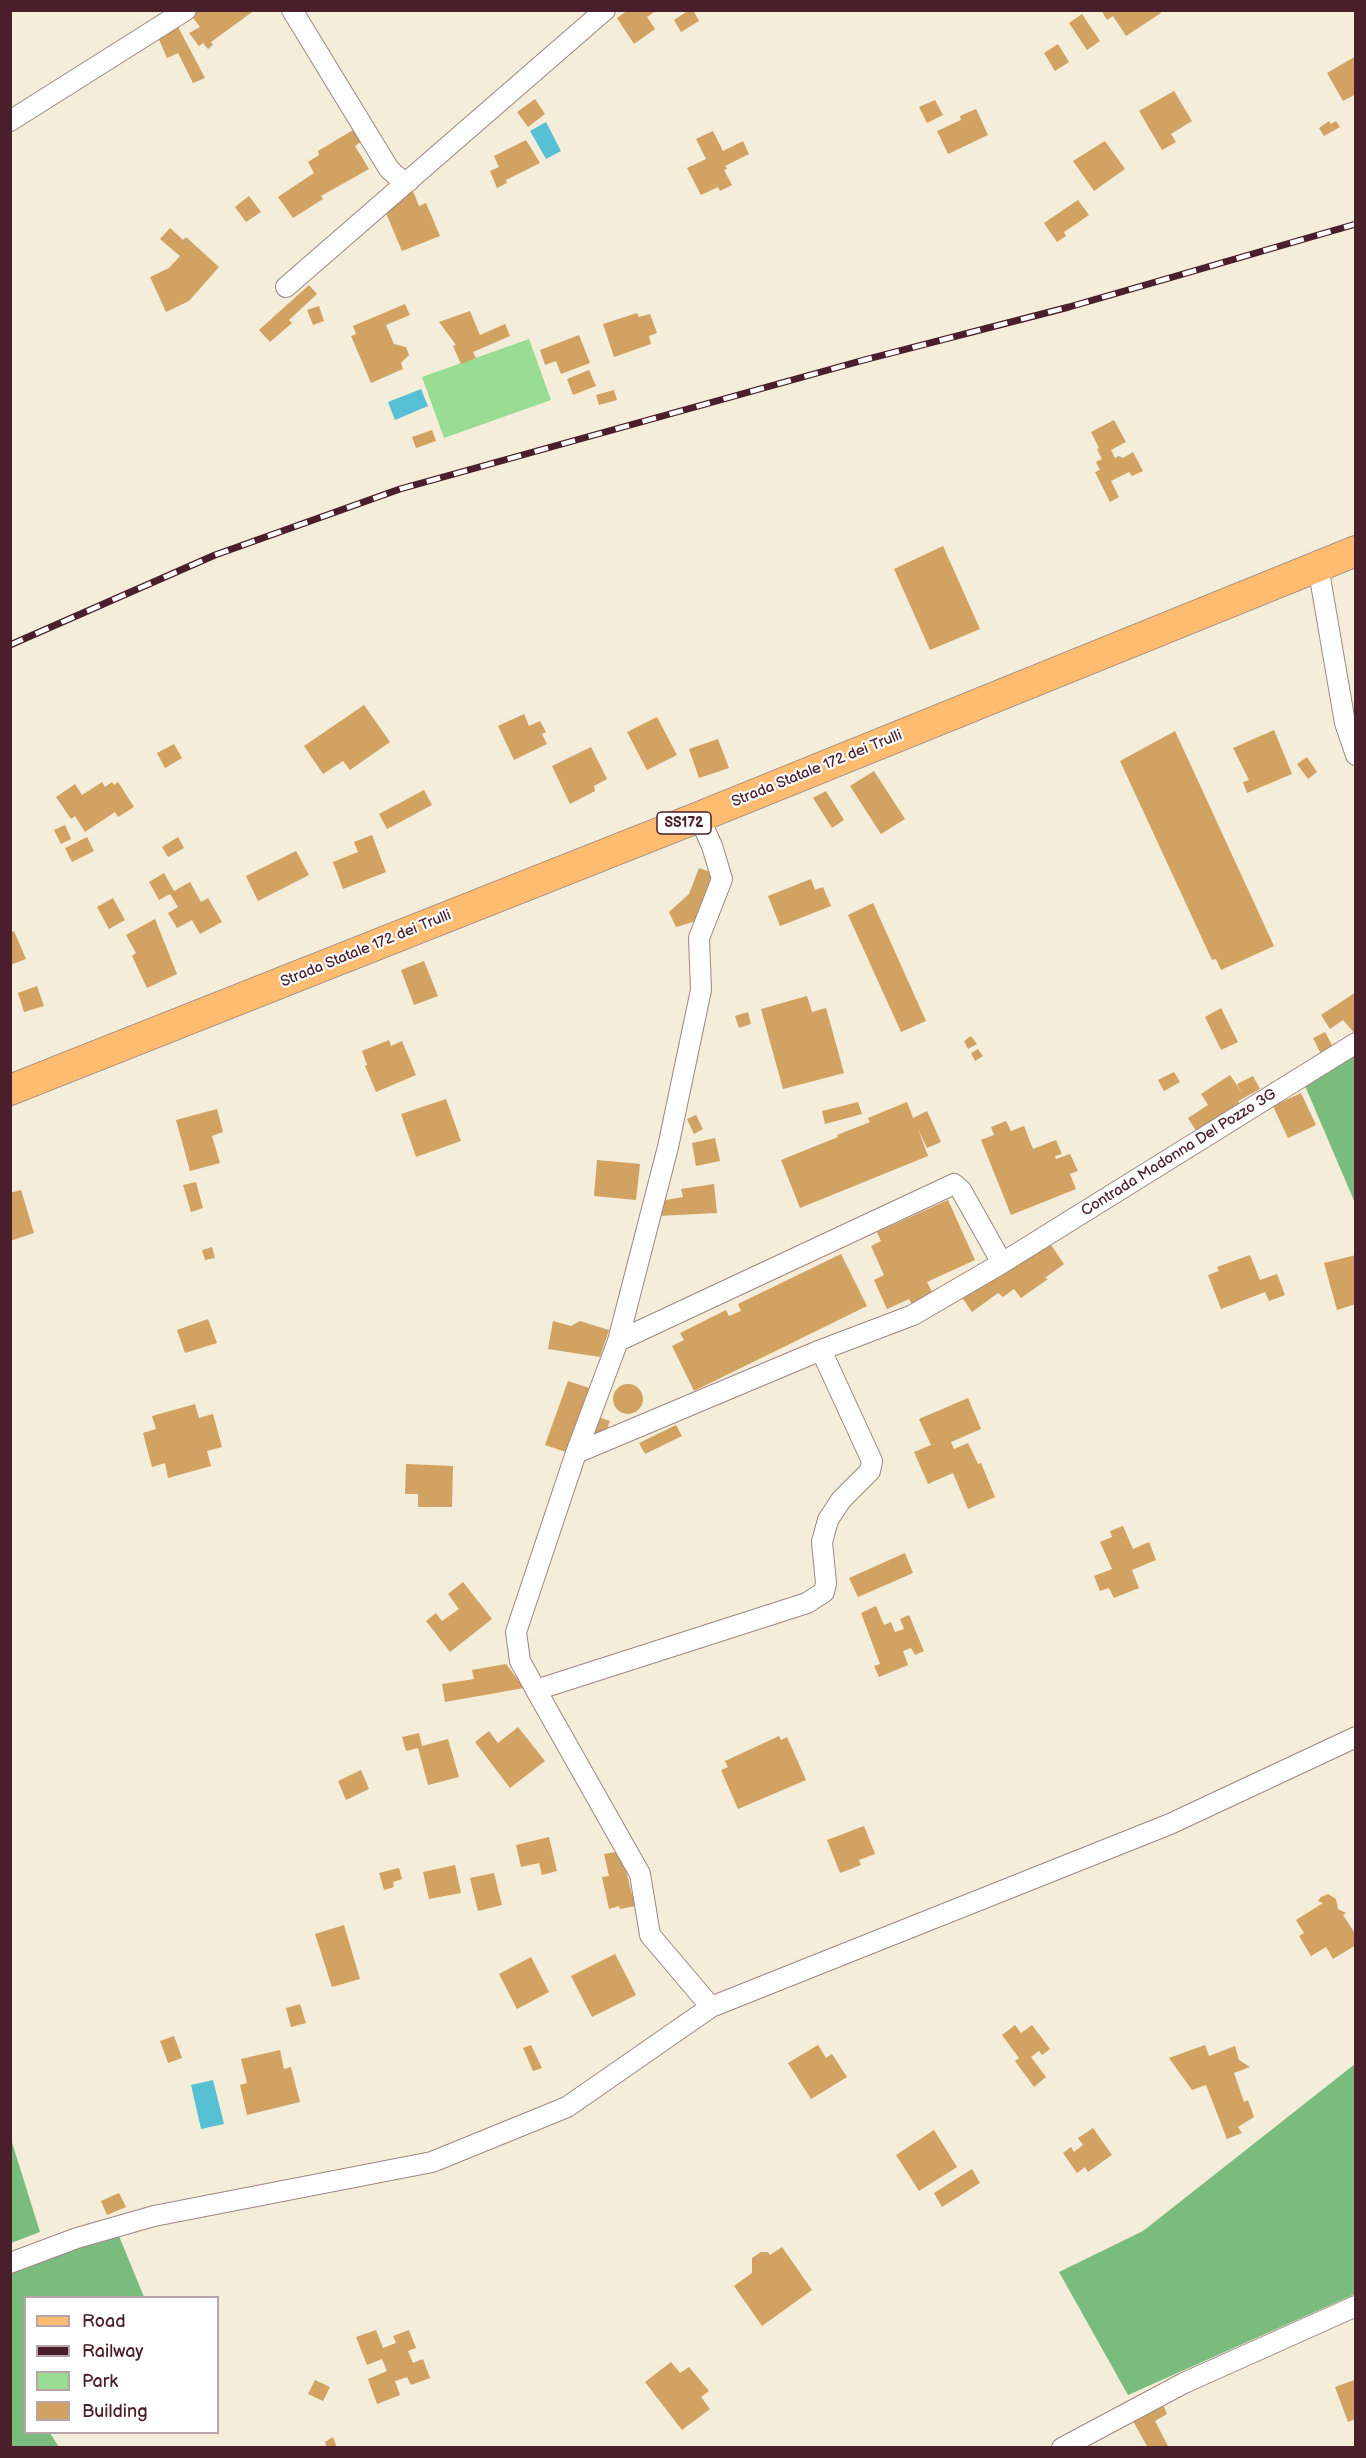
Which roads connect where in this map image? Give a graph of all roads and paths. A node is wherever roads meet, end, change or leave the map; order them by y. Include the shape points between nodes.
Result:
1 (186, 10) edge
2 (292, 10) edge
3 (605, 10) edge
4 (10, 121) edge
5 (409, 181) junction
6 (286, 287) dead end
7 (1356, 551) edge
8 (1318, 566) junction
9 (1356, 755) edge
10 (699, 817) junction
11 (1356, 1043) edge
12 (10, 1090) edge
13 (1002, 1263) junction
14 (618, 1341) junction
15 (820, 1350) junction
16 (576, 1453) junction
17 (536, 1690) junction
18 (1356, 1737) edge
19 (711, 2007) junction
20 (10, 2263) edge
21 (1356, 2306) edge
22 (1062, 2448) edge

1 - 4 street
2 - 5 street via 389,169 401,180
3 - 5 street
5 - 6 street
7 - 8 main road, Strada Statale 172 dei Trulli / SS172
8 - 9 street via 1345,723
8 - 10 main road, Strada Statale 172 dei Trulli / SS172
10 - 12 main road, Strada Statale 172 dei Trulli / SS172
10 - 14 street via 722,879 699,938 701,990 668,1147
11 - 13 street, Contrada Madonna Del Pozzo 3G
13 - 14 street via 954,1184
13 - 15 street, Contrada Madonna Del Pozzo 3G via 913,1315
14 - 16 street
15 - 16 street, Contrada Madonna Del Pozzo 3G
15 - 17 street via 872,1461 870,1471 841,1500 828,1520 822,1542 824,1592 807,1602
16 - 17 street via 516,1632 520,1661
17 - 19 street via 639,1874 650,1935
18 - 19 street via 1170,1824
19 - 20 street via 567,2107 432,2162 154,2216 76,2238
21 - 22 street via 1184,2383

